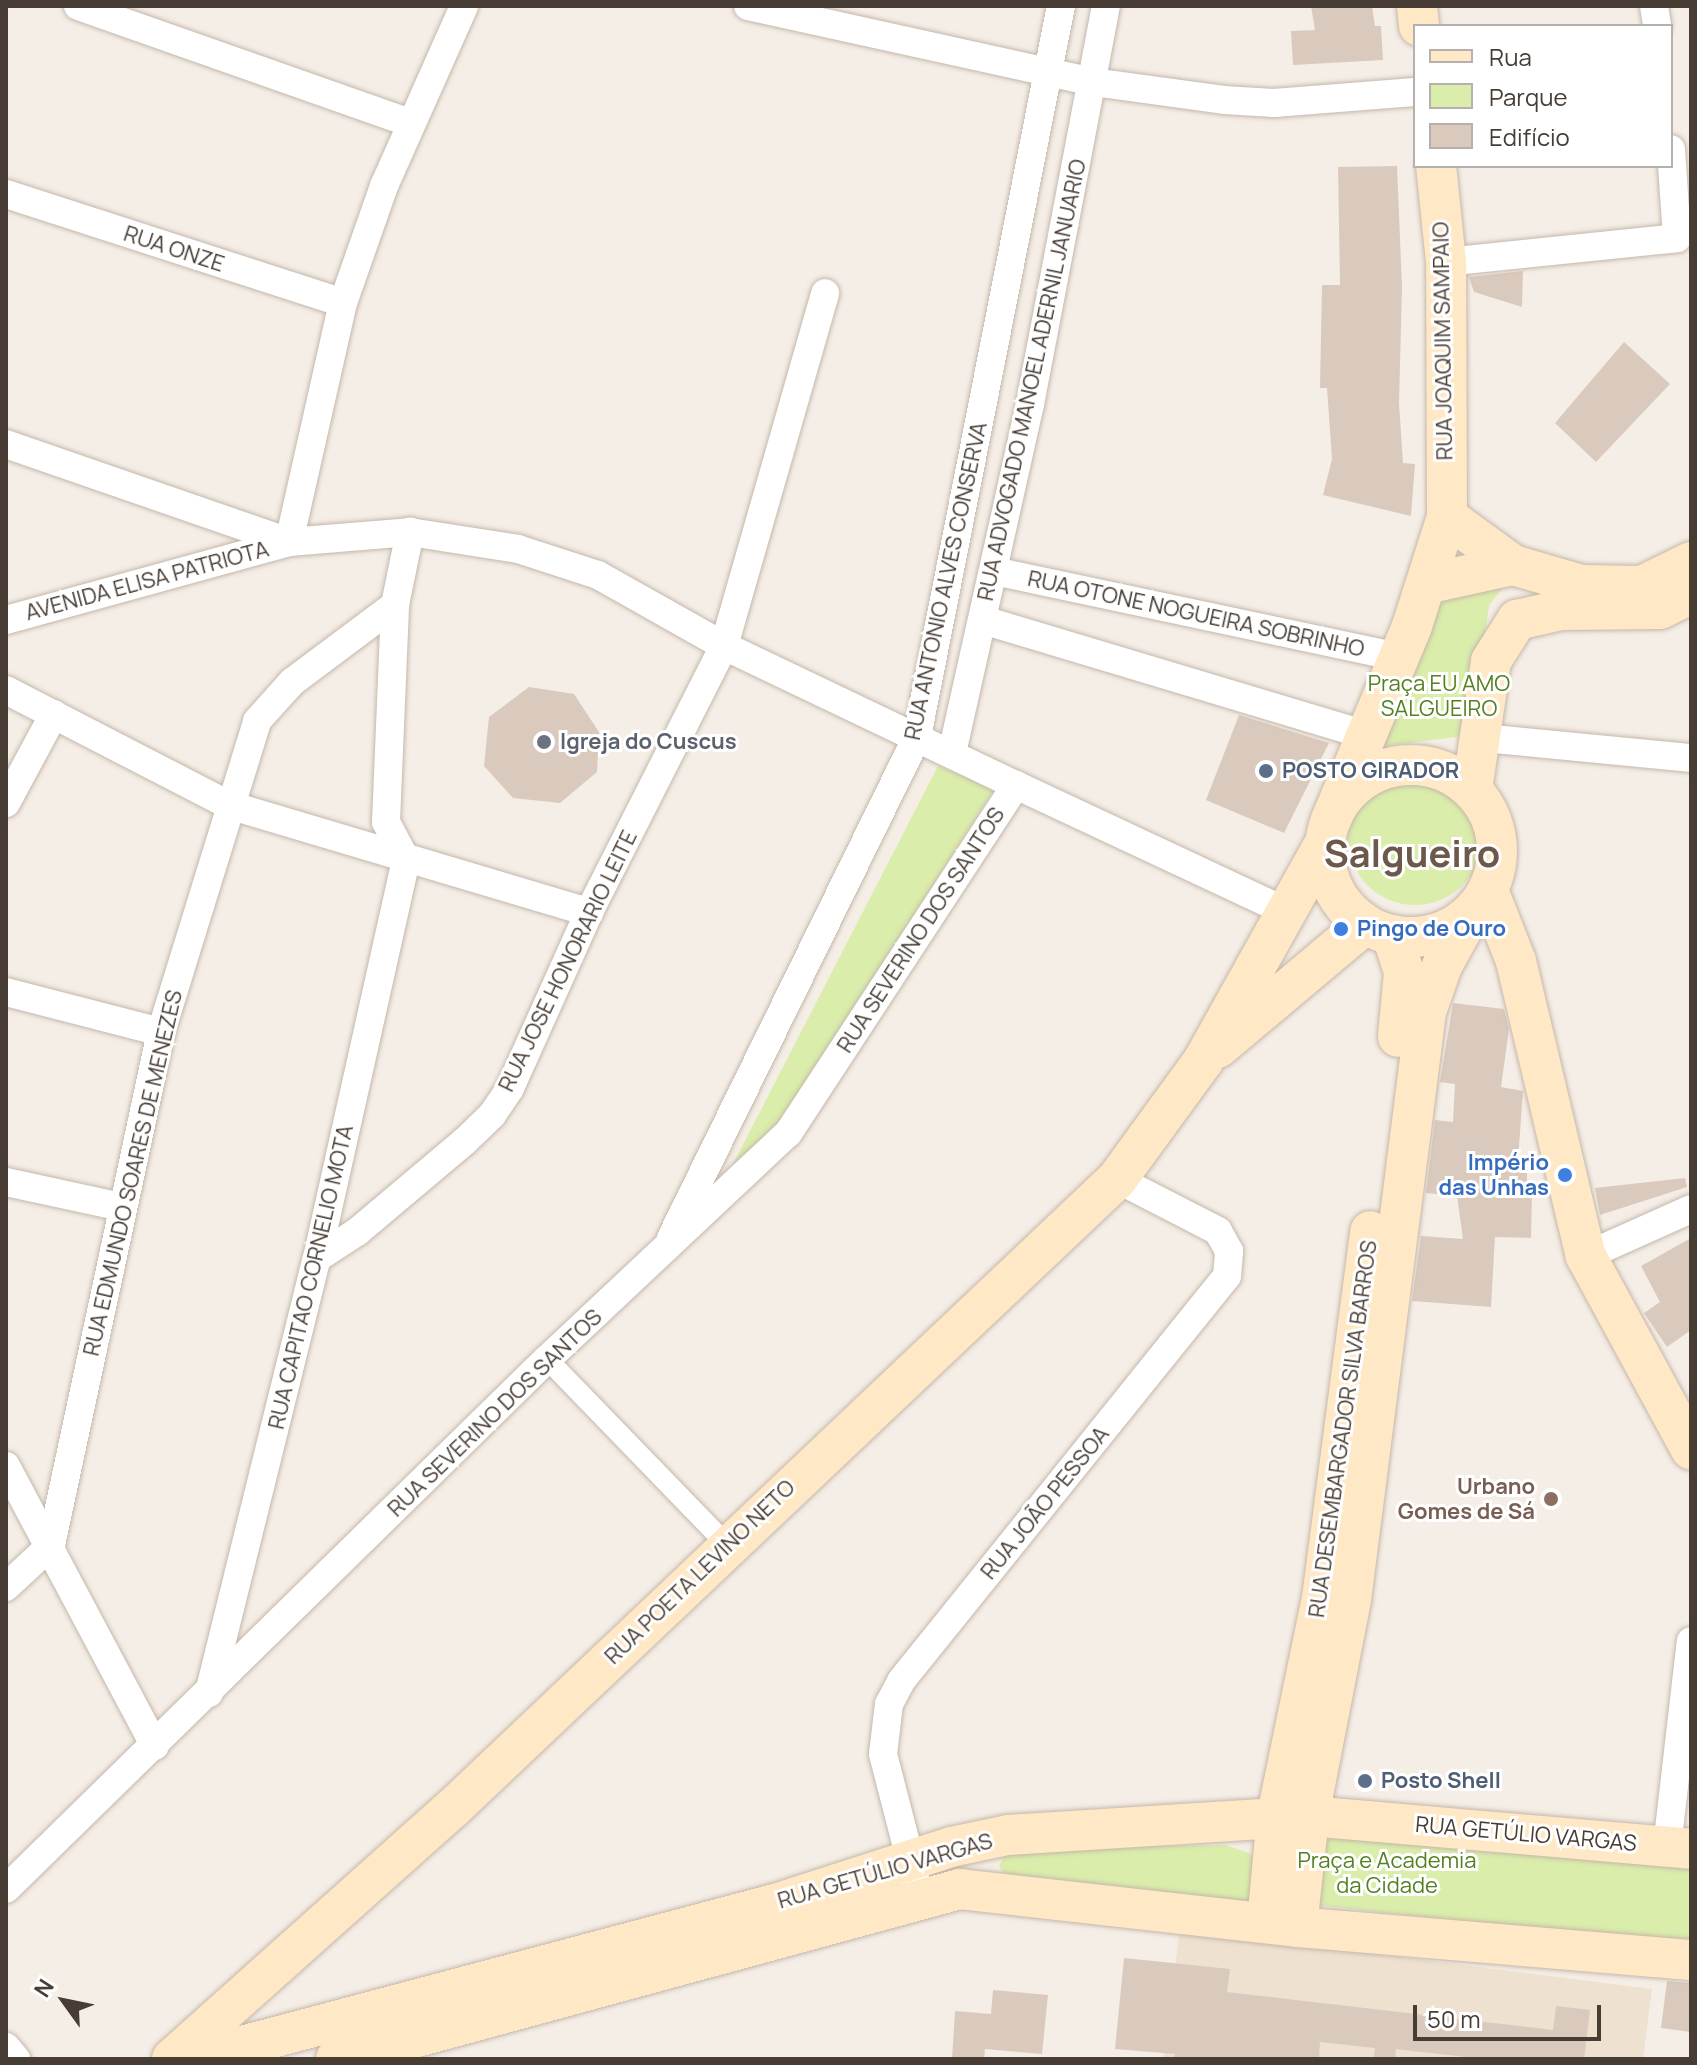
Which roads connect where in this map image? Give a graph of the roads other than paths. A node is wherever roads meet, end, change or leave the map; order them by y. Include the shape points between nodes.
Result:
1 (78, 6) edge
2 (464, 6) edge
3 (748, 6) edge
4 (1061, 6) edge
5 (1106, 6) edge
6 (870, 18) edge
7 (1049, 72) junction
8 (1093, 82) junction
9 (1413, 92) edge
10 (411, 123) junction
11 (1436, 168) edge
12 (1672, 168) edge
13 (6, 194) edge
14 (1446, 262) junction
15 (825, 293) dead end
16 (343, 303) junction
17 (6, 444) edge
18 (1447, 517) junction
19 (410, 532) junction
20 (289, 542) junction
21 (1691, 562) edge
22 (1513, 565) junction
23 (994, 571) junction
24 (1426, 584) junction
25 (1686, 604) edge
26 (395, 605) junction
27 (6, 620) edge
28 (983, 620) junction
29 (724, 646) junction
30 (1399, 657) junction
31 (6, 690) edge
32 (54, 714) junction
33 (1366, 735) junction
34 (917, 737) junction
35 (1483, 738) junction
36 (952, 753) junction
37 (1691, 758) edge
38 (1016, 785) junction
39 (1472, 790) junction
40 (6, 803) edge
41 (229, 805) junction
42 (1326, 834) junction
43 (406, 860) junction
44 (1479, 902) junction
45 (1285, 911) junction
46 (589, 912) junction
47 (1378, 930) junction
48 (6, 992) edge
49 (161, 1032) junction
50 (1203, 1061) junction
51 (1117, 1179) junction
52 (6, 1182) edge
53 (122, 1207) junction
54 (1691, 1209) edge
55 (1387, 1210) junction
56 (664, 1251) junction
57 (1586, 1256) junction
58 (317, 1258) junction
59 (547, 1359) junction
60 (1691, 1449) edge
61 (6, 1466) edge
62 (51, 1545) junction
63 (727, 1545) junction
64 (6, 1587) edge
65 (1691, 1641) edge
66 (209, 1693) junction
67 (155, 1746) junction
68 (1293, 1816) junction
69 (1679, 1848) edge
70 (916, 1880) junction
71 (6, 1889) edge
72 (1282, 1925) junction
73 (705, 1939) junction
74 (1691, 1960) edge
75 (6, 2047) edge
76 (16, 2059) edge
77 (172, 2059) edge
78 (193, 2059) edge
79 (336, 2059) edge

1 - 10 street
2 - 10 street
3 - 6 street
4 - 7 street, RUA ANTONIO ALVES CONSERVA
5 - 8 street, RUA ADVOGADO MANOEL ADERNIL JANUARIO
6 - 7 street
7 - 8 street
7 - 34 street, RUA ANTONIO ALVES CONSERVA
8 - 9 street via 1274,103
8 - 23 street, RUA ADVOGADO MANOEL ADERNIL JANUARIO
10 - 16 street
11 - 14 main road, RUA JOAQUIM SAMPAIO
12 - 14 street via 1677,238
13 - 16 street, RUA ONZE
14 - 18 main road, RUA JOAQUIM SAMPAIO
15 - 29 street, RUA JOSE HONORARIO LEITE
16 - 20 street
17 - 20 street
18 - 22 main road
18 - 24 main road, RUA JOAQUIM SAMPAIO
19 - 20 street, RUA SEVERINO DOS SANTOS
19 - 26 street
19 - 29 street, RUA SEVERINO DOS SANTOS via 518,549 598,575
20 - 27 street, AVENIDA ELISA PATRIOTA
21 - 22 main road via 1665,579 1616,587 1582,585
22 - 24 main road
23 - 28 street, RUA ADVOGADO MANOEL ADERNIL JANUARIO
23 - 30 street, RUA OTONE NOGUEIRA SOBRINHO
24 - 30 main road, RUA JOAQUIM SAMPAIO
25 - 35 main road via 1637,612 1561,610 1517,620 1491,661
26 - 41 street, RUA EDMUNDO SOARES DE MENEZES via 292,682 257,721
26 - 43 street via 386,822
28 - 33 street
28 - 36 street, RUA ADVOGADO MANOEL ADERNIL JANUARIO
29 - 34 street, RUA SEVERINO DOS SANTOS
29 - 46 street, RUA JOSE HONORARIO LEITE
30 - 33 main road, RUA JOAQUIM SAMPAIO
31 - 32 street
32 - 40 street
32 - 41 street
33 - 42 main road, RUA JOAQUIM SAMPAIO
34 - 36 street, RUA SEVERINO DOS SANTOS
34 - 56 street, RUA ANTONIO ALVES CONSERVA
35 - 37 street
35 - 39 main road
36 - 38 street, RUA SEVERINO DOS SANTOS
38 - 45 street
38 - 56 street, RUA SEVERINO DOS SANTOS via 788,1133
39 - 42 main road via 1449,773 1422,765 1393,766 1367,777 1345,795
39 - 44 main road via 1488,813 1497,840
41 - 43 street
41 - 49 street, RUA EDMUNDO SOARES DE MENEZES
42 - 45 main road, RUA POETA LEVINO NETO
42 - 47 main road via 1343,904
43 - 46 street
43 - 58 street, RUA CAPITAO CORNELIO MOTA
44 - 47 main road via 1447,929 1420,937
44 - 55 main road, RUA DESEMBARGADOR SILVA BARROS via 1442,966 1426,1012
44 - 57 main road via 1516,961
45 - 50 main road, RUA POETA LEVINO NETO
46 - 58 street, RUA JOSE HONORARIO LEITE via 492,1115 357,1232
47 - 50 main road, RUA POETA LEVINO NETO
47 - 55 main road, RUA DESEMBARGADOR SILVA BARROS via 1405,989
48 - 49 street
49 - 53 street, RUA EDMUNDO SOARES DE MENEZES
50 - 51 main road, RUA POETA LEVINO NETO
51 - 63 main road, RUA POETA LEVINO NETO
51 - 70 street, RUA JOÃO PESSOA via 1218,1231 1229,1251 1227,1276 895,1693 883,1754
52 - 53 street
53 - 62 street, RUA EDMUNDO SOARES DE MENEZES
54 - 57 street
55 - 68 main road, RUA DESEMBARGADOR SILVA BARROS via 1337,1599
56 - 59 street, RUA SEVERINO DOS SANTOS
57 - 60 main road
58 - 66 street, RUA CAPITAO CORNELIO MOTA
59 - 63 street
59 - 66 street, RUA SEVERINO DOS SANTOS
61 - 62 street
62 - 64 street
62 - 67 street
63 - 77 main road, RUA POETA LEVINO NETO via 453,1808
65 - 69 street
66 - 67 street, RUA SEVERINO DOS SANTOS
67 - 71 street, RUA SEVERINO DOS SANTOS
68 - 69 main road, RUA GETÚLIO VARGAS
68 - 70 main road, RUA GETÚLIO VARGAS via 1008,1835
68 - 72 main road, RUA DESEMBARGADOR SILVA BARROS
70 - 72 main road, RUA GETÚLIO VARGAS
70 - 73 main road, RUA GETÚLIO VARGAS
72 - 74 main road, RUA GETÚLIO VARGAS
73 - 78 main road, RUA GETÚLIO VARGAS
73 - 79 main road, RUA GETÚLIO VARGAS
75 - 76 street

